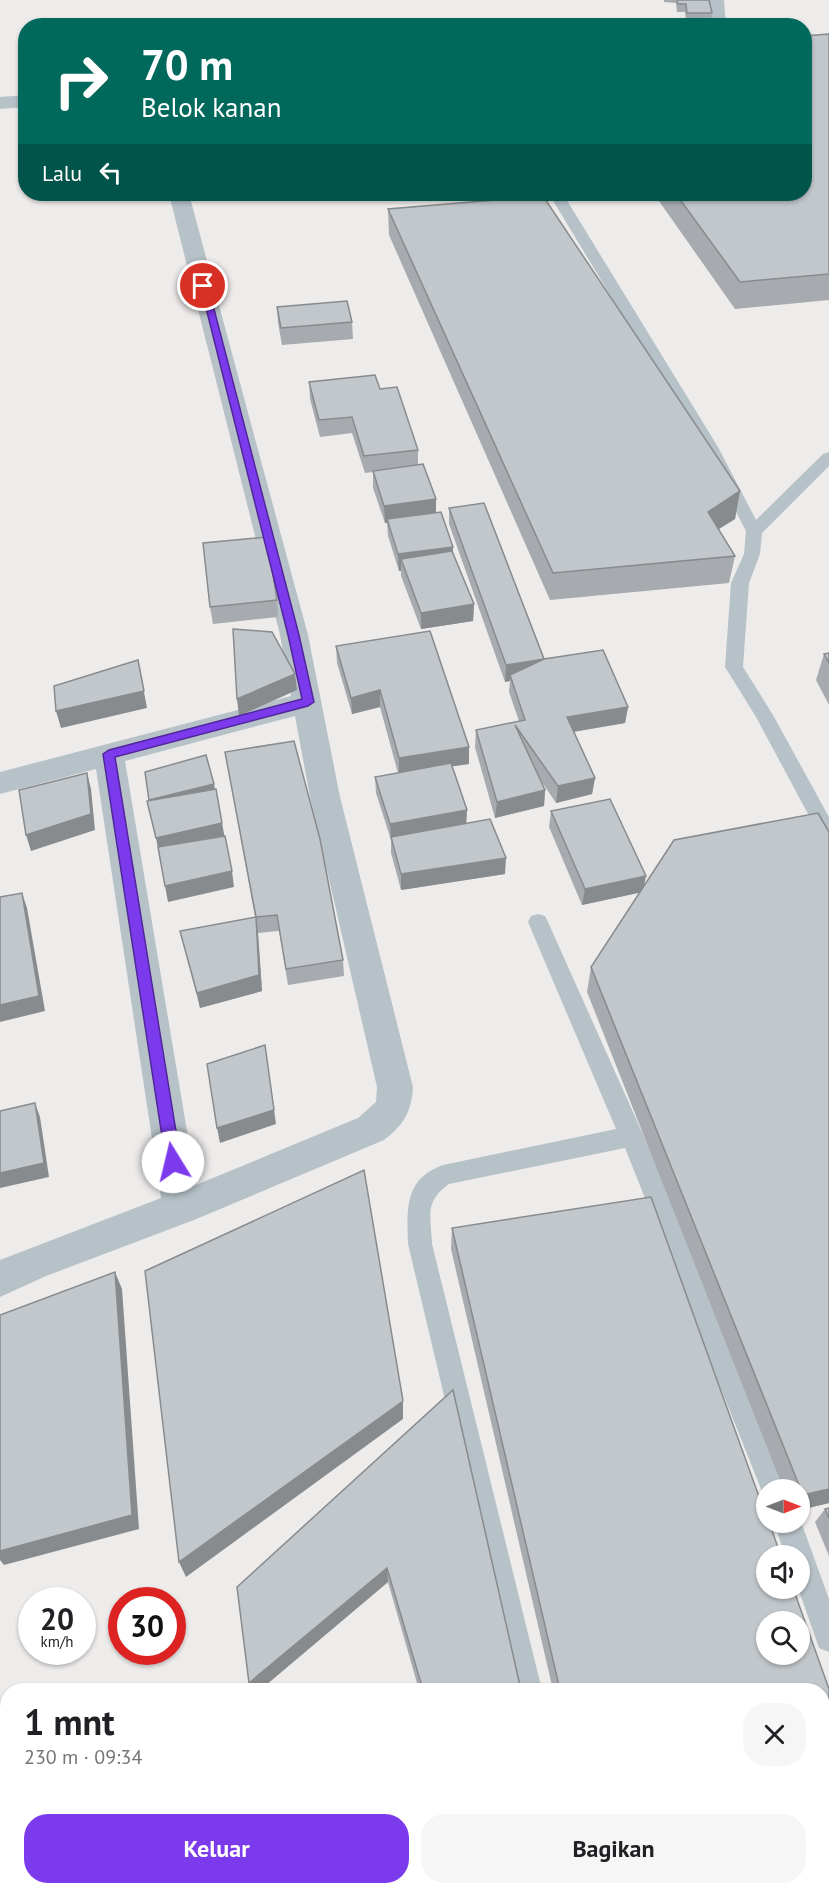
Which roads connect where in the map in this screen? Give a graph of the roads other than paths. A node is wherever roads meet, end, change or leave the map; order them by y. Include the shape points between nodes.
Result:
1 (715, 0) edge
2 (716, 18) edge
3 (18, 102) edge
4 (0, 103) edge
5 (181, 201) edge
6 (560, 201) edge
7 (829, 457) edge
8 (754, 531) junction
9 (308, 702) junction
10 (109, 754) junction
11 (0, 783) edge
12 (829, 835) edge
13 (538, 922) dead end
14 (631, 1137) junction
15 (181, 1208) junction
16 (0, 1279) edge
17 (770, 1479) edge
18 (810, 1586) edge
19 (829, 1638) edge
20 (526, 1683) edge

1 - 2 street
3 - 4 street
5 - 9 street
6 - 8 lane via 710,447
7 - 8 lane
8 - 12 lane via 752,554 740,583 734,667
9 - 10 street
9 - 15 street via 325,797 395,1087 395,1106 370,1129
10 - 11 street
10 - 15 street
13 - 14 lane
14 - 17 lane
14 - 20 lane via 443,1175 426,1187 419,1205 420,1244
15 - 16 street
18 - 19 lane

